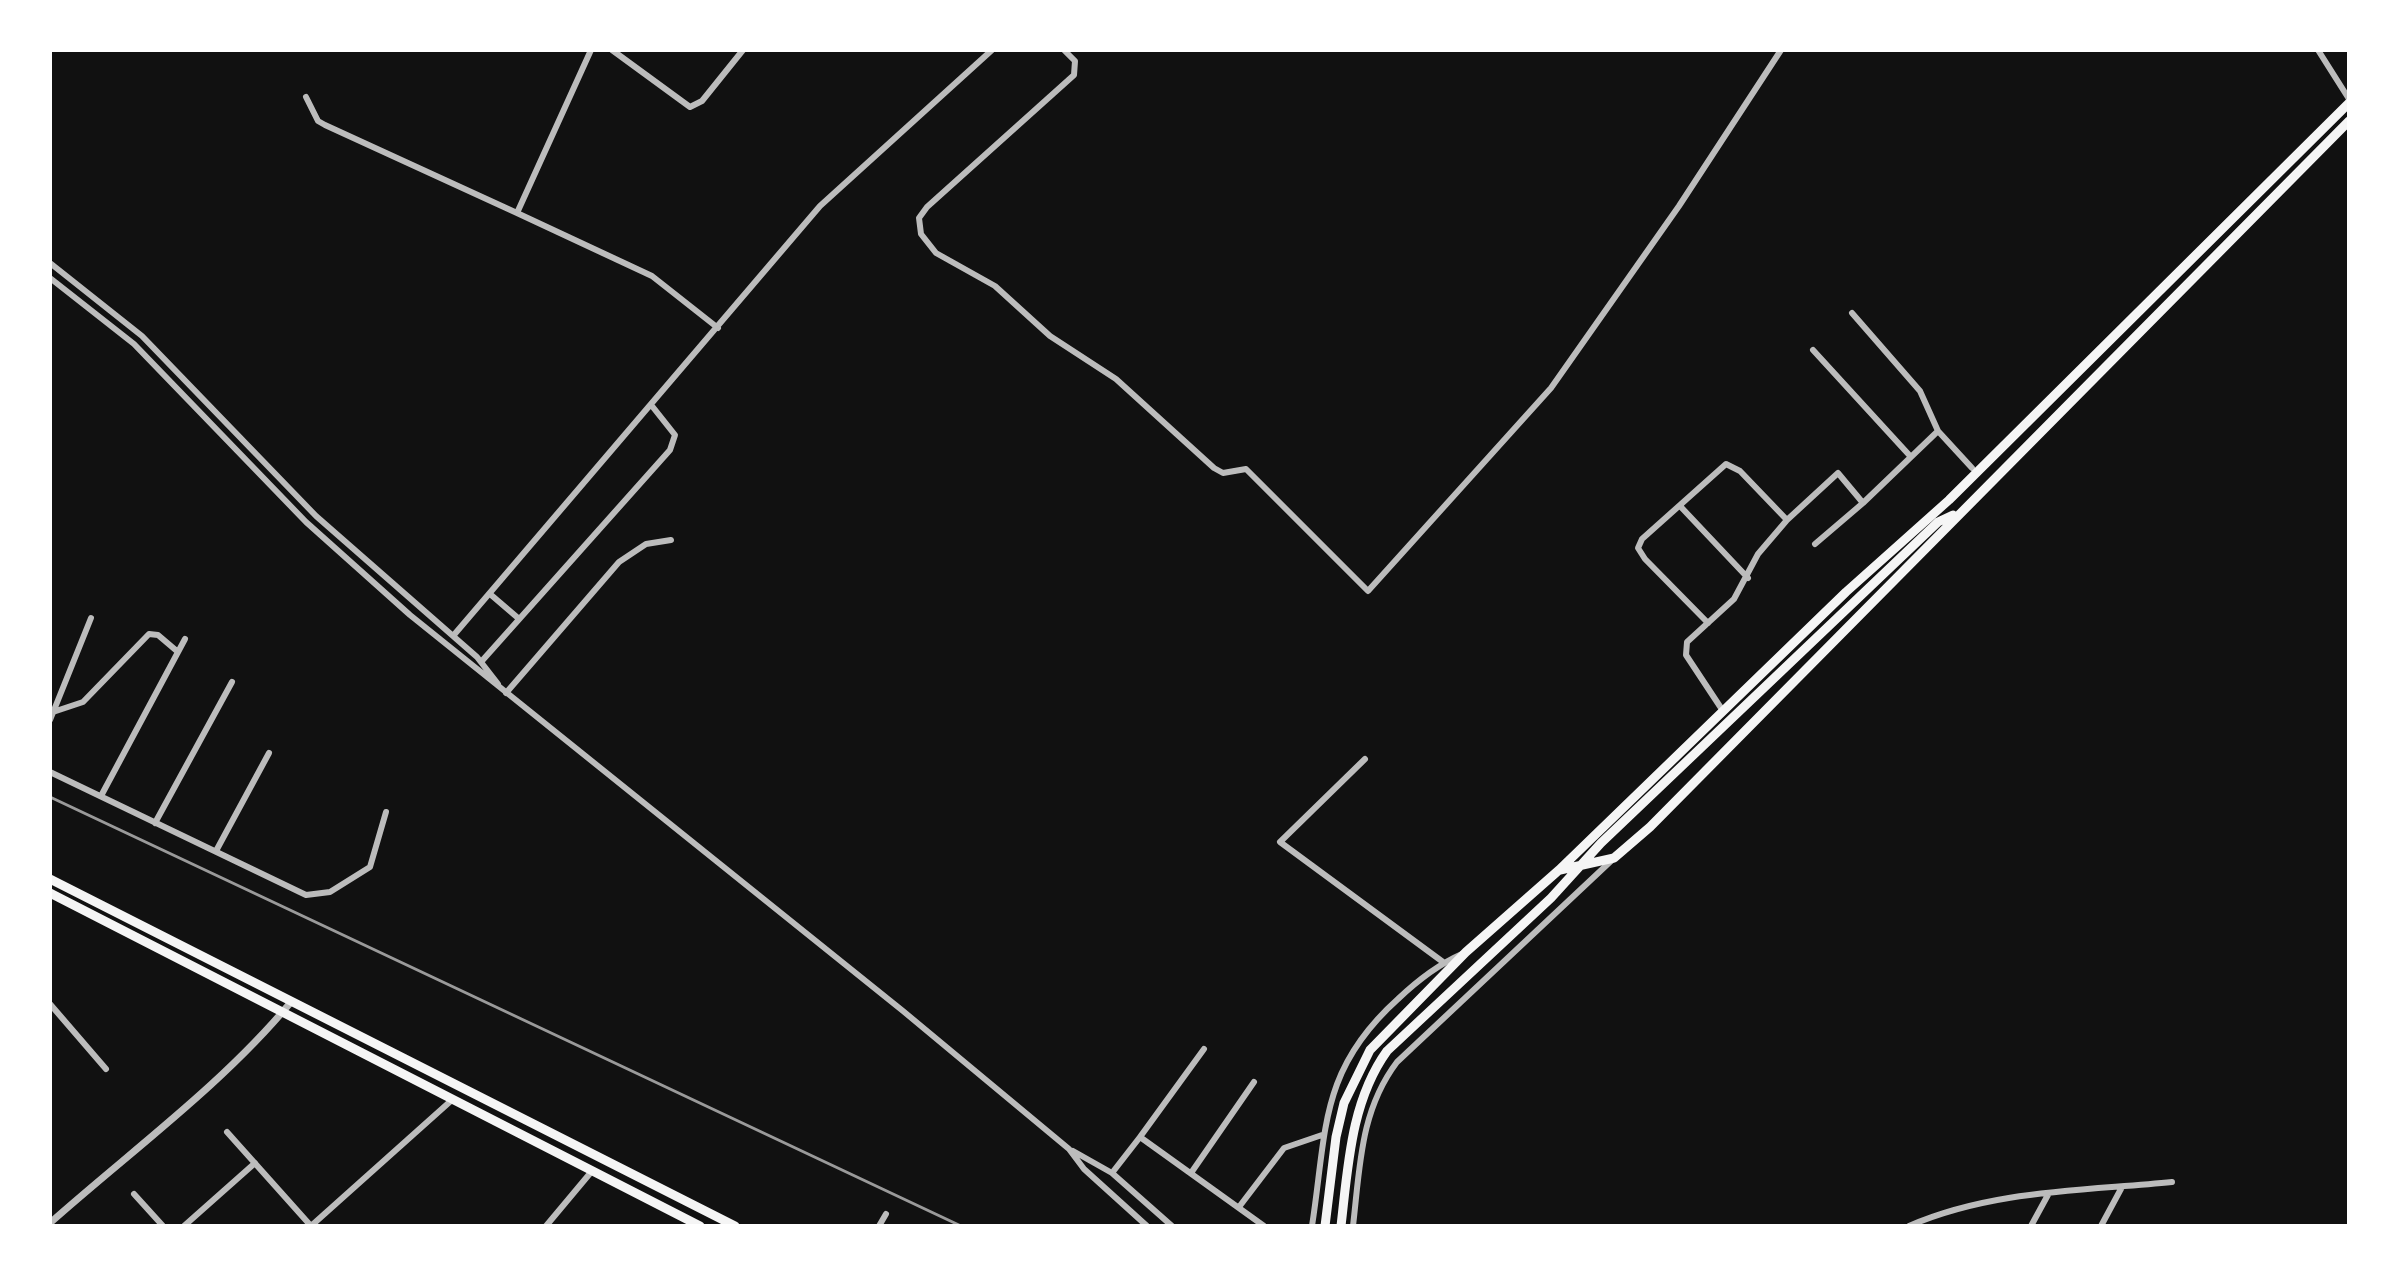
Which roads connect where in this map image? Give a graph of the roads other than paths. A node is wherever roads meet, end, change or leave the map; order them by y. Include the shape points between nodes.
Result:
1 (591, 50) edge
2 (612, 50) edge
3 (743, 50) edge
4 (992, 50) edge
5 (1064, 50) edge
6 (1781, 50) edge
7 (2318, 50) edge
8 (306, 97) dead end
9 (2349, 101) edge
10 (2349, 121) edge
11 (517, 213) junction
12 (50, 263) edge
13 (50, 278) edge
14 (1852, 313) dead end
15 (718, 328) junction
16 (1813, 350) dead end
17 (652, 406) junction
18 (1938, 431) junction
19 (1911, 457) junction
20 (1972, 468) dead end
21 (1949, 500) junction
22 (1863, 503) junction
23 (1680, 506) junction
24 (1959, 512) junction
25 (1787, 520) junction
26 (1938, 522) junction
27 (671, 540) dead end
28 (1815, 544) dead end
29 (1748, 578) junction
30 (490, 594) junction
31 (91, 618) dead end
32 (518, 618) junction
33 (1708, 623) junction
34 (453, 636) junction
35 (185, 639) dead end
36 (178, 652) junction
37 (481, 662) junction
38 (232, 682) dead end
39 (506, 693) junction
40 (1723, 711) junction
41 (53, 712) junction
42 (50, 720) edge
43 (269, 753) dead end
44 (1365, 759) dead end
45 (50, 772) edge
46 (101, 796) junction
47 (386, 812) dead end
48 (155, 823) junction
49 (216, 851) junction
50 (1614, 858) junction
51 (1559, 870) junction
52 (50, 879) edge
53 (50, 893) edge
54 (1466, 952) junction
55 (1443, 962) junction
56 (291, 1002) junction
57 (50, 1004) edge
58 (283, 1011) junction
59 (1204, 1049) dead end
60 (106, 1069) dead end
61 (1254, 1082) dead end
62 (453, 1099) junction
63 (227, 1132) dead end
64 (1322, 1135) junction
65 (1140, 1137) junction
66 (1069, 1149) junction
67 (255, 1163) junction
68 (592, 1170) junction
69 (1112, 1173) junction
70 (1191, 1173) junction
71 (2172, 1182) dead end
72 (2122, 1187) junction
73 (2049, 1193) junction
74 (134, 1194) dead end
75 (1239, 1207) junction
76 (886, 1214) dead end
77 (50, 1223) edge
78 (163, 1226) edge
79 (184, 1226) edge
80 (311, 1226) edge
81 (546, 1226) edge
82 (700, 1226) edge
83 (735, 1226) edge
84 (879, 1226) edge
85 (1147, 1226) edge
86 (1172, 1226) edge
87 (1264, 1226) edge
88 (1312, 1226) edge
89 (1325, 1226) edge
90 (1341, 1226) edge
91 (1353, 1226) edge
92 (1909, 1226) edge
93 (2031, 1226) edge
94 (2101, 1226) edge

1 - 11 street
2 - 3 street via 690,107 702,101
4 - 15 street via 820,206
5 - 6 street via 1075,61 1074,75 927,207 919,218 921,234 936,253 995,286 1050,336 1116,379 1214,468 1223,473 1246,469 1368,591 1551,388
7 - 9 street
8 - 11 street via 325,125
9 - 21 main road
10 - 24 main road
11 - 15 street via 652,276
12 - 34 street via 142,336 316,516
13 - 39 street via 164,373 345,560
14 - 18 street via 1920,391
15 - 17 street
16 - 19 street
17 - 30 street
17 - 32 street via 675,435 670,450
18 - 19 street
18 - 20 street
19 - 22 street
21 - 26 main road
21 - 40 main road
22 - 25 street via 1838,473
22 - 28 street
23 - 25 street via 1726,464 1740,471
23 - 29 street
23 - 33 street via 1638,548
24 - 26 main road
24 - 50 main road via 1835,644
25 - 29 street via 1758,554
26 - 90 main road via 1387,1051 1373,1069 1358,1109
27 - 39 street via 646,544 619,562
29 - 33 street
30 - 32 street
30 - 34 street
31 - 41 street
32 - 37 street
33 - 40 street via 1687,642 1686,655
34 - 37 street
35 - 36 street
36 - 41 street via 149,634 83,702
36 - 46 street
37 - 39 street
38 - 48 street
39 - 66 street
40 - 51 main road
41 - 42 street
43 - 49 street
44 - 55 street via 1280,842
45 - 46 street
46 - 48 street
47 - 49 street via 370,867 318,895 306,895
48 - 49 street
50 - 51 main road
50 - 91 street via 1397,1062 1380,1084 1364,1131
51 - 54 main road
52 - 56 main road
53 - 58 main road
54 - 55 street
54 - 89 main road via 1370,1050 1356,1074 1336,1137
55 - 64 street via 1358,1039 1332,1095
56 - 58 street
56 - 83 main road
57 - 60 street
58 - 62 main road
58 - 77 street via 182,1110
59 - 65 street
61 - 70 street
62 - 68 main road
62 - 80 street
63 - 67 street
64 - 75 street via 1284,1148
64 - 88 street
65 - 69 street
65 - 70 street
66 - 69 street
66 - 85 street
67 - 79 street
67 - 80 street
68 - 81 street
68 - 82 main road
69 - 86 street
70 - 75 street
71 - 72 street
72 - 73 street
72 - 94 street
73 - 92 street via 1992,1199
73 - 93 street
74 - 78 street
75 - 87 street
76 - 84 street

